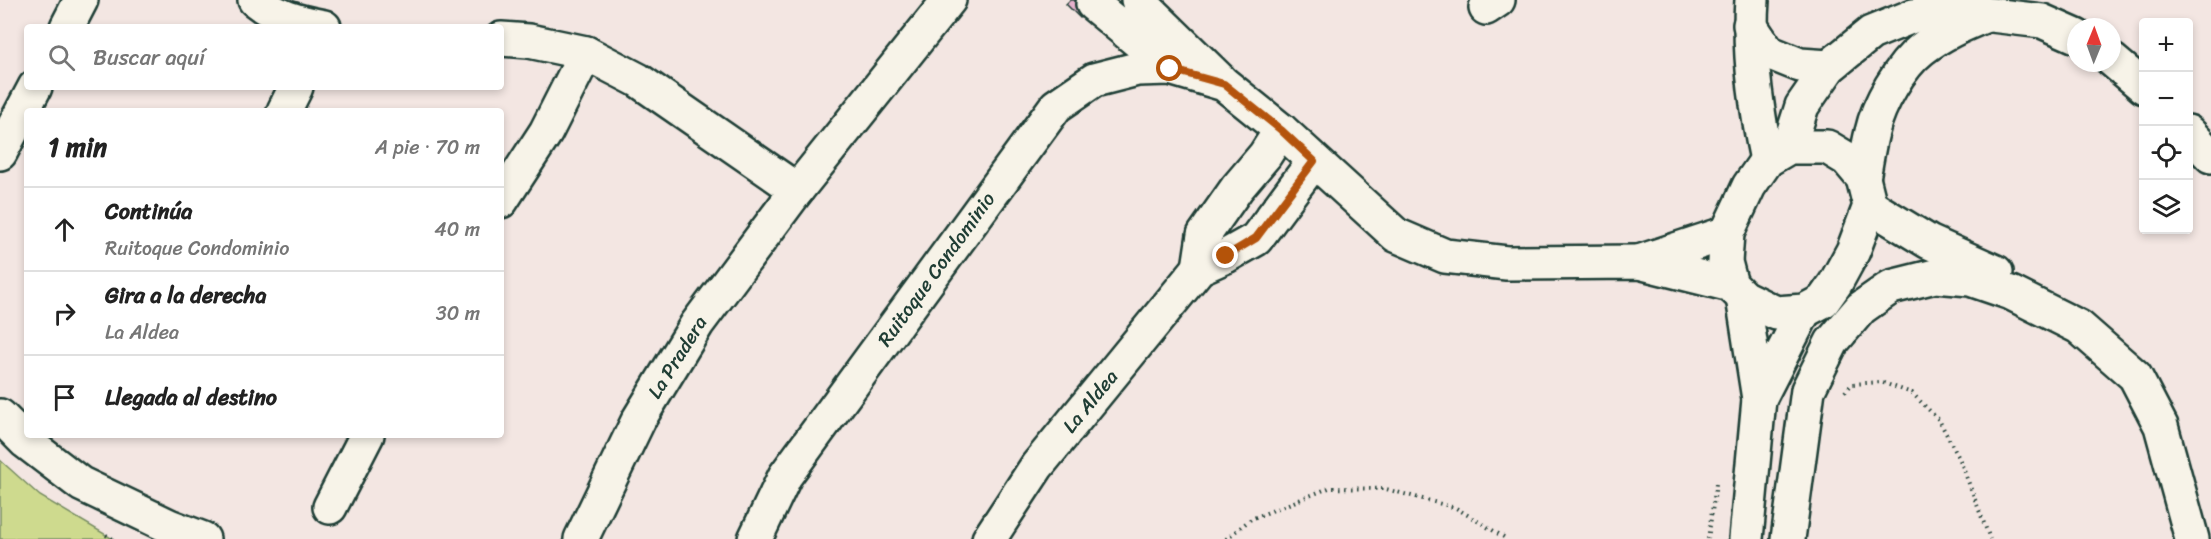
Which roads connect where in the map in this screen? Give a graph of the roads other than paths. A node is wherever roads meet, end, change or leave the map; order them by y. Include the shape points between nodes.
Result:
1 (81, 0) edge
2 (255, 0) edge
3 (949, 0) edge
4 (1138, 0) edge
5 (1093, 4) dead end
6 (1751, 12) edge
7 (1986, 15) junction
8 (69, 24) edge
9 (308, 24) edge
10 (2067, 32) edge
11 (504, 39) edge
12 (586, 52) junction
13 (1829, 67) junction
14 (2121, 68) edge
15 (1170, 69) junction
16 (2139, 83) edge
17 (1224, 84) junction
18 (33, 90) edge
19 (294, 90) edge
20 (286, 108) edge
21 (1281, 130) junction
22 (2193, 137) edge
23 (0, 153) edge
24 (1778, 153) junction
25 (2211, 156) edge
26 (1314, 161) junction
27 (797, 190) junction
28 (1867, 192) junction
29 (504, 196) edge
30 (1727, 233) junction
31 (1640, 262) junction
32 (1973, 263) junction
33 (1199, 268) junction
34 (1835, 284) junction
35 (1737, 291) junction
36 (1804, 311) junction
37 (1759, 399) junction
38 (0, 416) edge
39 (365, 438) edge
40 (330, 507) dead end
41 (203, 539) edge
42 (581, 539) edge
43 (755, 539) edge
44 (989, 539) edge
45 (1746, 539) edge
46 (1788, 539) edge
47 (2192, 539) edge
48 (2207, 539) edge

1 - 8 street
2 - 9 street via 292,21
3 - 27 street, La Pradera
4 - 17 street, Ruitoque Condominio
5 - 15 street, Ruitoque Condominio
6 - 13 street via 1768,52 1800,65
6 - 24 street via 1759,118
7 - 10 street via 2042,21
7 - 13 street via 1949,10 1913,15 1871,33
7 - 28 street via 1952,29 1921,50 1896,79 1875,122
11 - 12 street
12 - 27 street via 638,80
12 - 29 street via 546,132
13 - 24 street via 1802,106
14 - 16 street
15 - 17 street, Ruitoque Condominio
15 - 43 street, Ruitoque Condominio via 1137,69 1094,80 1056,106 785,476
17 - 21 street, Ruitoque Condominio
18 - 23 street
19 - 20 street
21 - 26 street, Ruitoque Condominio
21 - 33 street via 1204,235
22 - 25 street
24 - 28 street via 1827,147 1847,159
24 - 30 street via 1749,186
26 - 31 street, Ruitoque Condominio via 1396,235 1444,256 1507,263
26 - 33 street, La Aldea via 1256,238
27 - 42 street, La Pradera via 696,324 639,419
28 - 32 street via 1929,242
28 - 34 street via 1852,251
30 - 31 street, Ruitoque Condominio
30 - 35 street via 1725,262
31 - 35 street, Ruitoque Condominio
32 - 34 street via 1918,262
32 - 48 street via 2049,292 2137,351 2154,375
33 - 44 street, La Aldea via 1037,466
34 - 36 street via 1823,301
35 - 36 street, Ruitoque Condominio via 1776,313
35 - 37 street
36 - 37 street
37 - 45 street
38 - 41 street via 26,442 81,484
39 - 40 street
46 - 47 street via 1808,390 1832,342 1861,308 1891,287 1935,276 1970,279 2079,327 2135,376 2161,426

